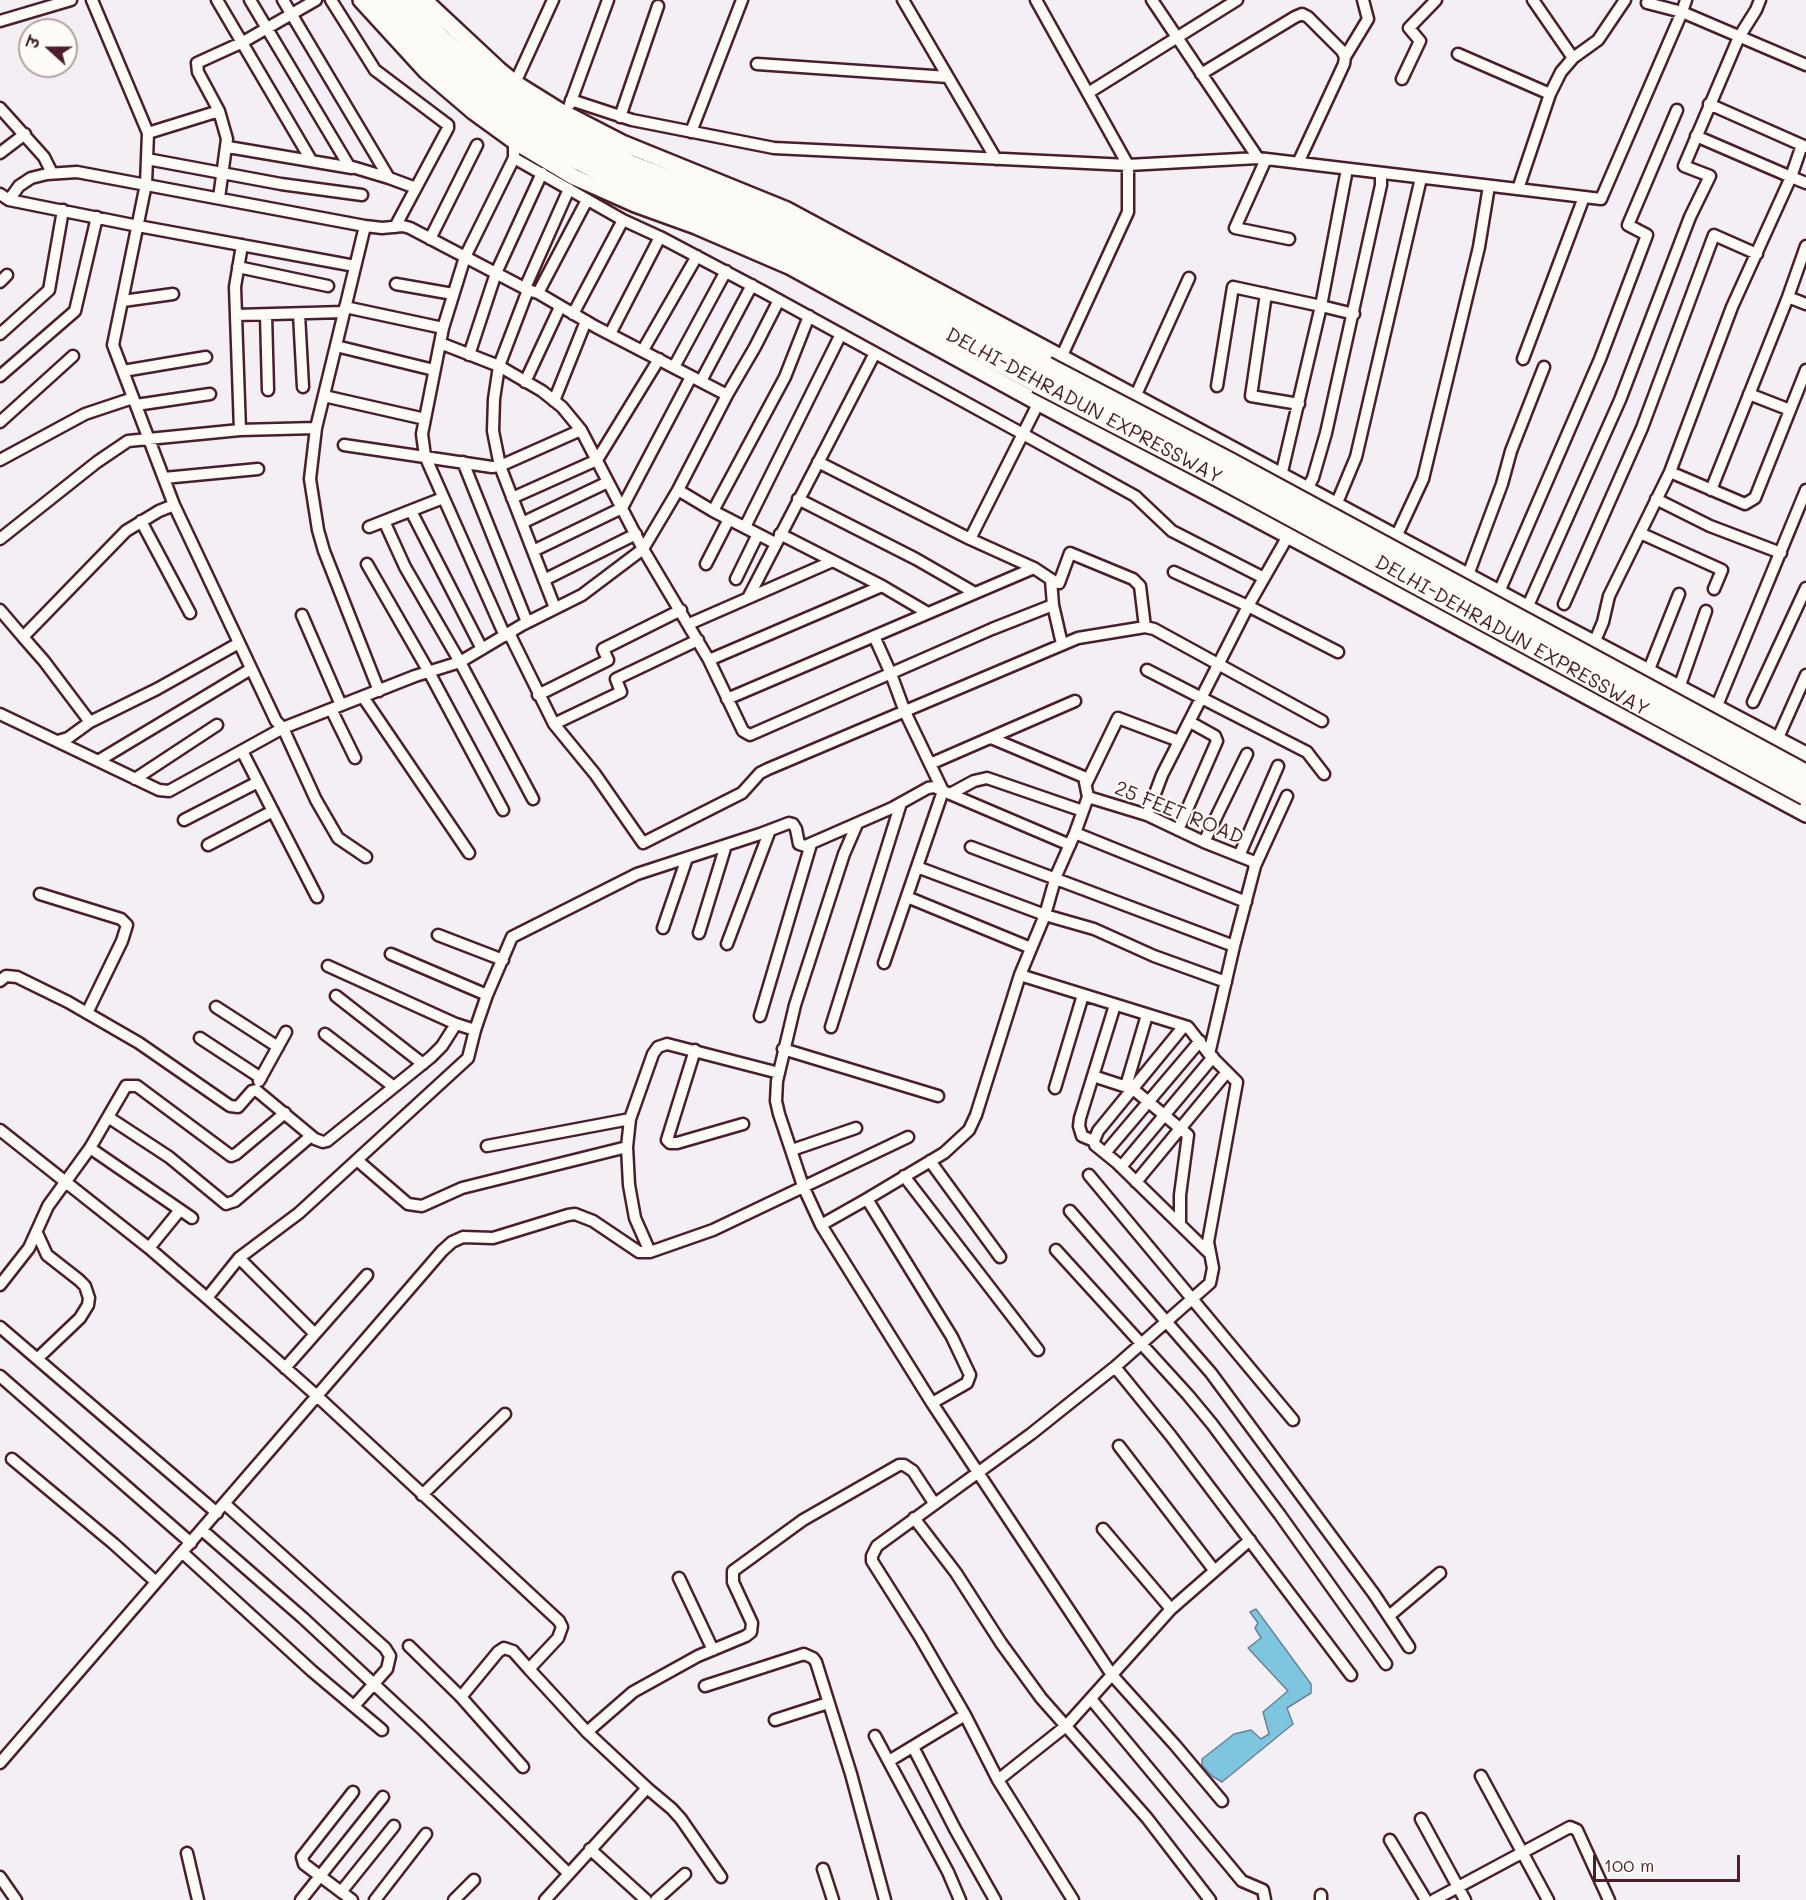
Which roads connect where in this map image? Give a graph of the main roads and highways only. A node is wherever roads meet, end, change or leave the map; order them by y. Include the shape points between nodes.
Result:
1 (381, 0) edge
2 (404, 0) edge
3 (1806, 775) edge
4 (1806, 795) edge

1 - 4 highway, DELHI-DEHRADUN EXPRESSWAY, bridge via 427,51 474,92 522,128 571,157 751,231 813,261
2 - 3 highway, DELHI-DEHRADUN EXPRESSWAY, bridge via 485,79 531,113 579,141 821,245

